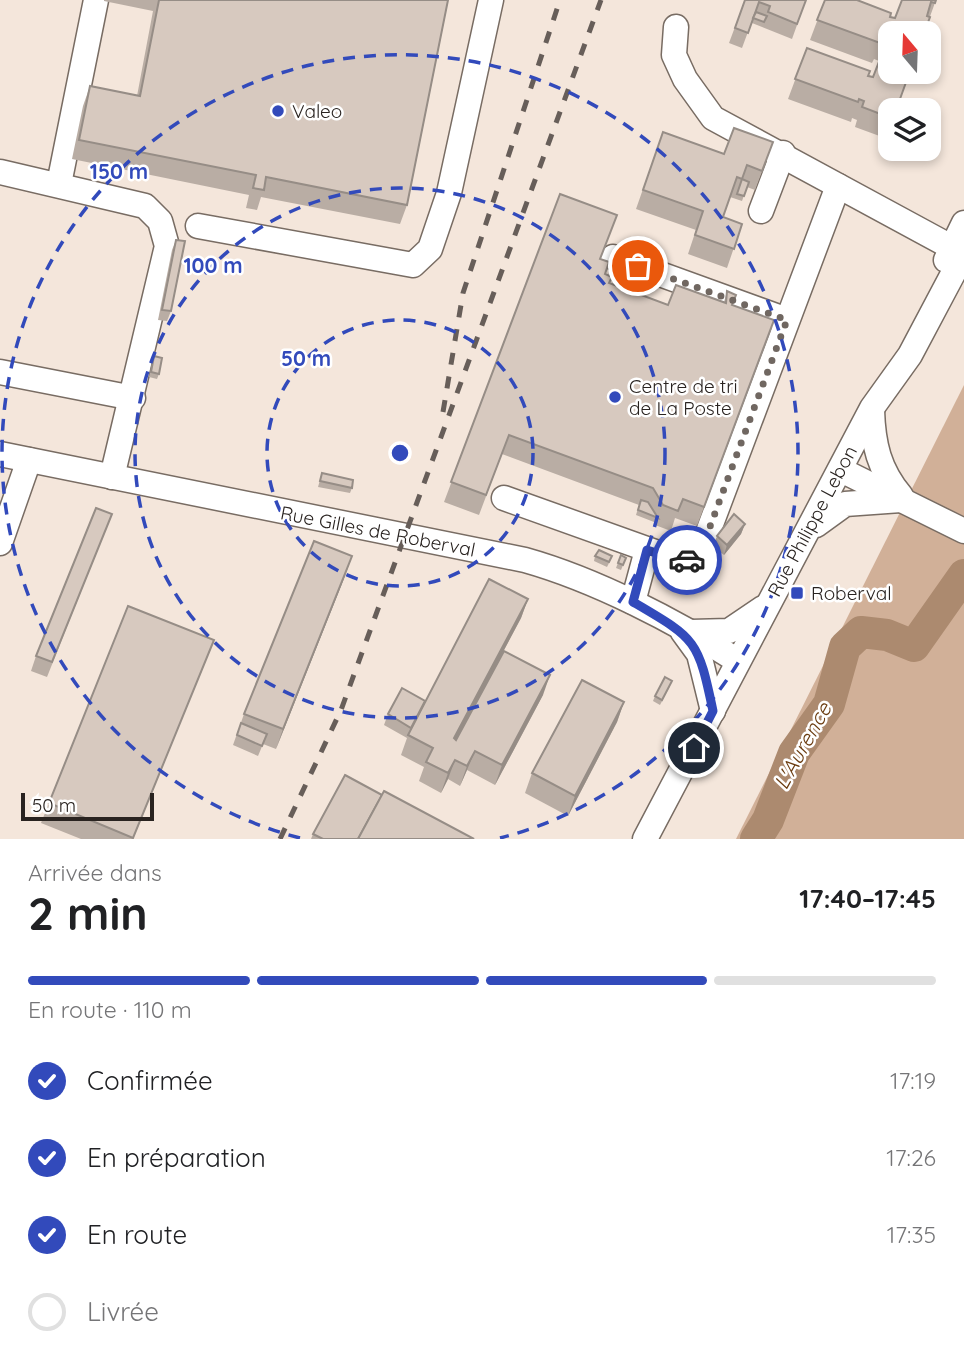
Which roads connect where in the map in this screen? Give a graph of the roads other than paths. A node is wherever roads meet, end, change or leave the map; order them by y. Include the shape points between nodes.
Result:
1 (96, 0) edge
2 (491, 0) edge
3 (676, 27) dead end
4 (783, 153) junction
5 (0, 172) edge
6 (59, 184) junction
7 (838, 186) junction
8 (761, 211) dead end
9 (964, 223) edge
10 (198, 226) dead end
11 (960, 251) edge
12 (613, 257) dead end
13 (787, 320) junction
14 (0, 372) edge
15 (133, 398) junction
16 (872, 408) junction
17 (0, 454) edge
18 (29, 460) junction
19 (841, 470) junction
20 (111, 477) junction
21 (503, 498) dead end
22 (903, 499) junction
23 (964, 531) edge
24 (808, 533) junction
25 (0, 543) edge
26 (647, 550) junction
27 (633, 602) junction
28 (766, 606) junction
29 (683, 631) junction
30 (738, 661) junction
31 (713, 711) junction
32 (645, 839) edge

1 - 6 street
2 - 10 street via 449,193 430,249 413,265
3 - 4 street via 674,55 713,118
4 - 7 street
4 - 8 street
5 - 6 street
6 - 15 street via 145,205 160,221 167,246
7 - 11 street
7 - 13 street
9 - 11 street, Rue Philippe Lebon
11 - 16 street, Rue Philippe Lebon via 899,346 889,382
12 - 13 street
13 - 26 street via 699,556 683,562
14 - 15 street
15 - 20 street
16 - 19 street, Rue Philippe Lebon
16 - 22 street via 877,457 887,480
17 - 18 street, Rue Gilles de Roberval
18 - 20 street, Rue Gilles de Roberval
18 - 25 street
19 - 22 street
19 - 24 street, Rue Philippe Lebon
20 - 27 street, Rue Gilles de Roberval via 525,560
21 - 26 street
22 - 23 street
22 - 24 street via 845,504
24 - 28 street, Rue Philippe Lebon
26 - 27 street
27 - 29 street, Rue Gilles de Roberval
28 - 29 street via 729,631
28 - 30 street, Rue Philippe Lebon
29 - 30 street, Rue Gilles de Roberval
29 - 31 street via 699,654
30 - 31 street, Rue Philippe Lebon
31 - 32 street, Rue Philippe Lebon

